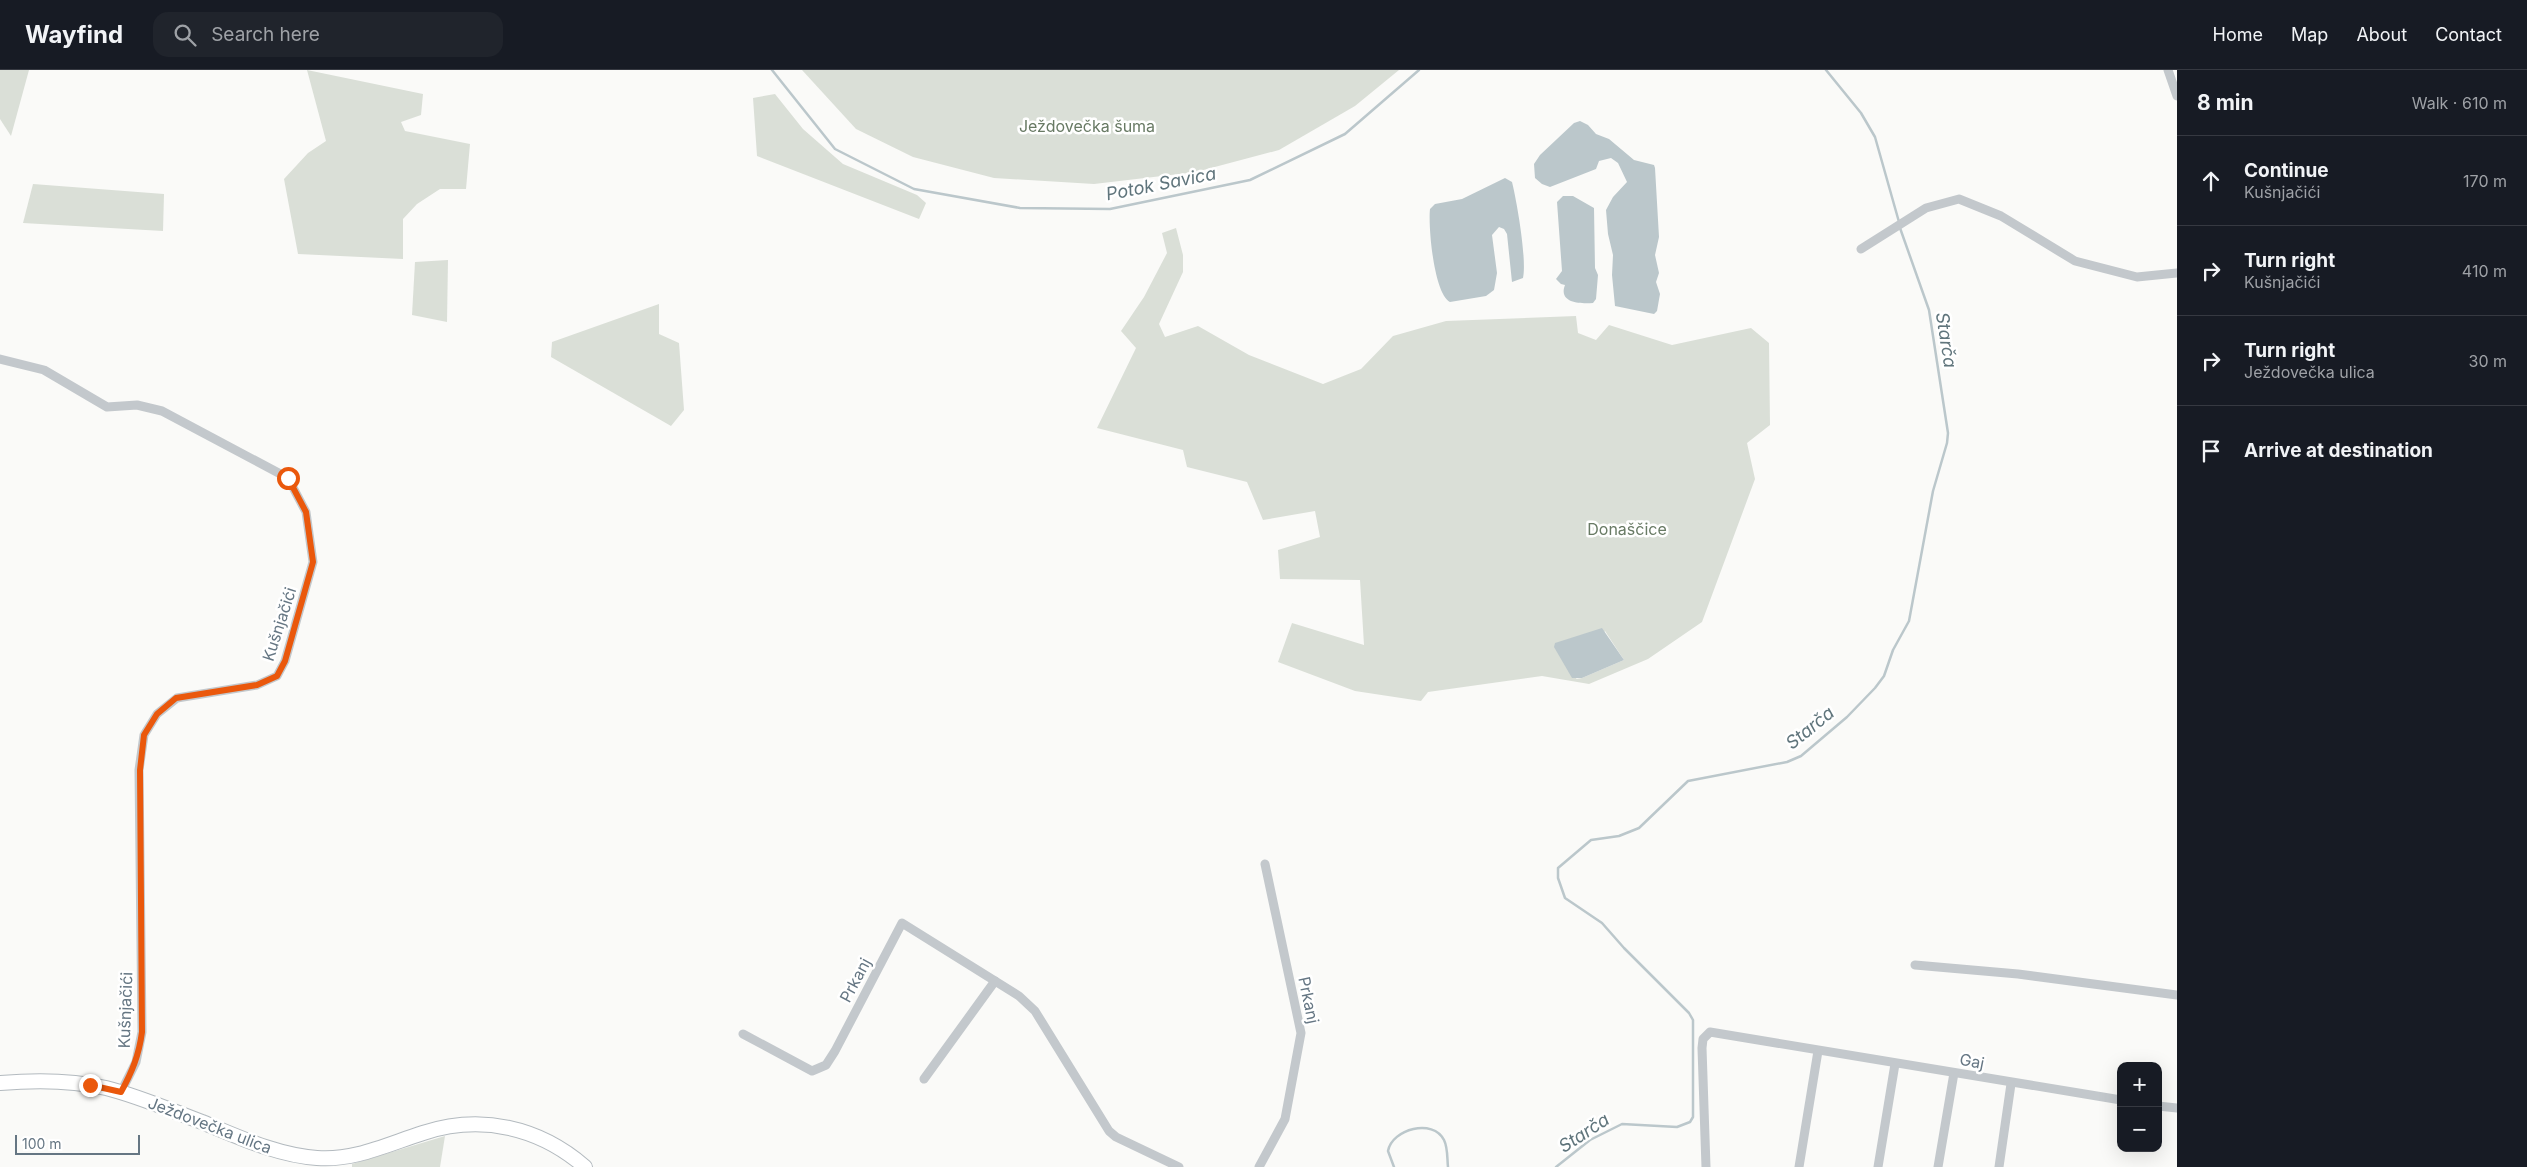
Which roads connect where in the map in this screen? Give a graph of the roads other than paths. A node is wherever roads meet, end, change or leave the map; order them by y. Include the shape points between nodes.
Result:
1 (2168, 70) edge
2 (2174, 79) edge
3 (2177, 96) edge
4 (1861, 249) dead end
5 (2177, 273) edge
6 (0, 359) edge
7 (1265, 864) dead end
8 (1915, 965) dead end
9 (995, 981) junction
10 (2177, 995) edge
11 (742, 1034) dead end
12 (1818, 1051) junction
13 (1896, 1064) junction
14 (1954, 1073) junction
15 (924, 1079) dead end
16 (0, 1083) edge
17 (2011, 1084) junction
18 (121, 1092) junction
19 (2117, 1099) edge
20 (2162, 1106) edge
21 (2177, 1108) edge
22 (585, 1167) edge
23 (1179, 1167) edge
24 (1259, 1167) edge
25 (1706, 1167) edge
26 (1799, 1167) edge
27 (1878, 1167) edge
28 (1938, 1167) edge
29 (1999, 1167) edge

1 - 2 street
2 - 3 street
4 - 5 street via 1926,208 1959,199 2001,216 2075,261 2137,277
6 - 18 street, Kušnjačići via 44,370 107,407 137,405 162,412 288,478 306,512 313,562 285,661 277,676 257,685 176,698 157,714 144,735 140,770 142,1032 136,1062
7 - 24 street, Prkanj via 1301,1033 1285,1119
8 - 10 street via 2018,974
9 - 11 street, Prkanj via 902,923 834,1051 821,1068 812,1071
9 - 15 street
9 - 23 street, Prkanj via 1020,996 1035,1011 1109,1131
12 - 13 street, Gaj
12 - 25 street, Gaj via 1715,1032 1706,1034 1702,1048
12 - 26 street
13 - 14 street, Gaj
13 - 27 street
14 - 17 street, Gaj
14 - 28 street
16 - 18 main road, Ježdovečka ulica via 74,1083
17 - 19 street, Gaj
17 - 29 street
18 - 22 main road, Ježdovečka ulica via 272,1149 304,1157 343,1158 438,1129 466,1124 520,1129 550,1141
20 - 21 street

